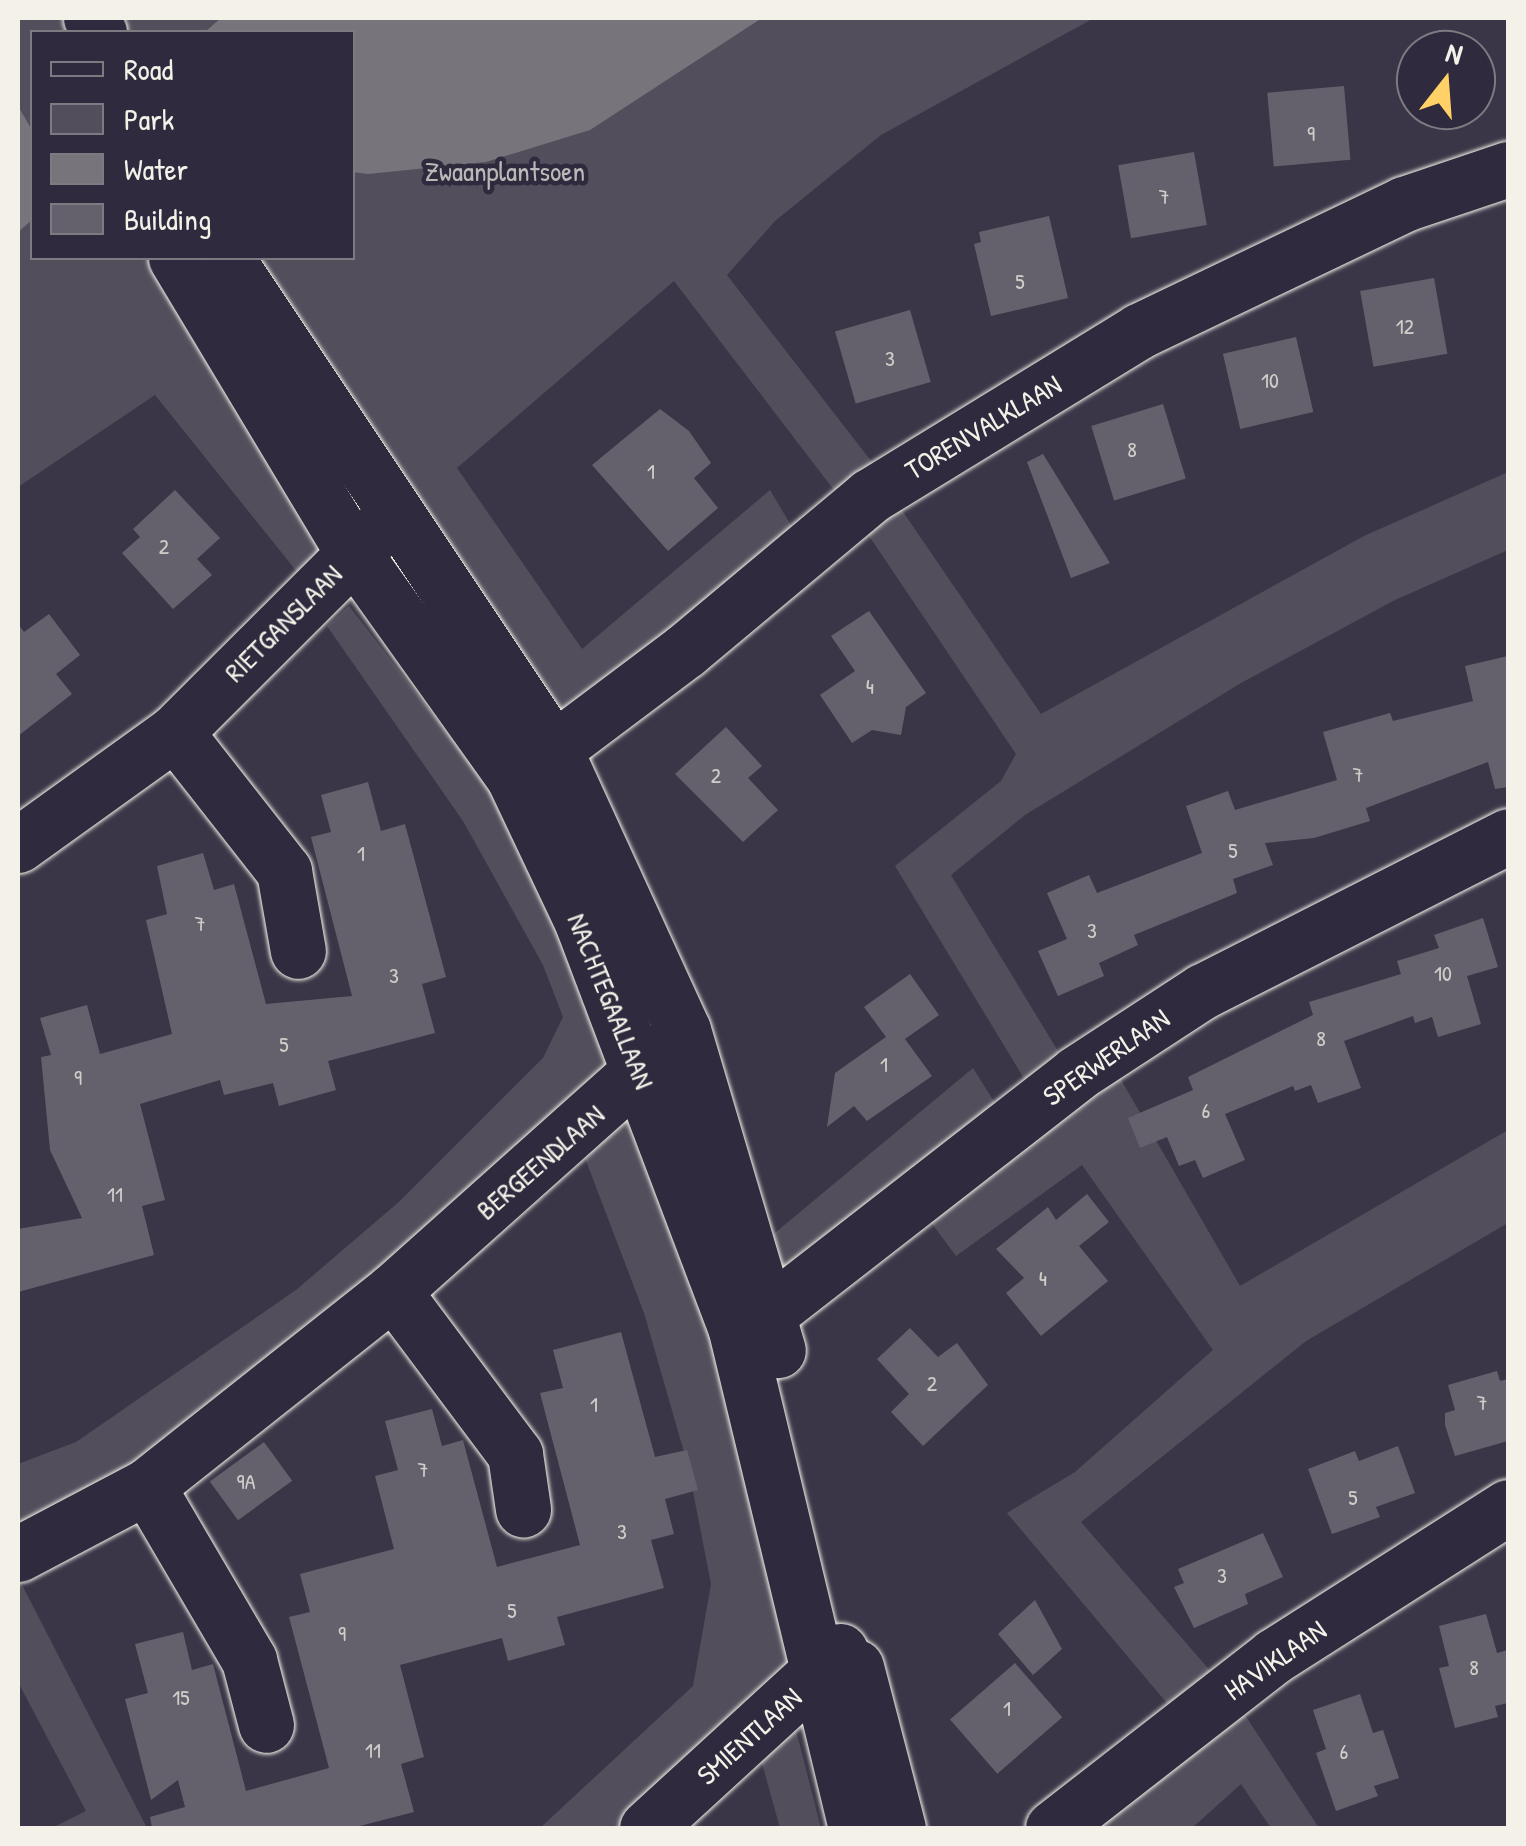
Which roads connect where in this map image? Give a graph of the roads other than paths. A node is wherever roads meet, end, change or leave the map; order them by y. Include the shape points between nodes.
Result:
1 (1508, 169) edge
2 (177, 260) edge
3 (227, 260) edge
4 (393, 516) junction
5 (353, 552) junction
6 (174, 732) junction
7 (535, 765) junction
8 (1508, 836) edge
9 (18, 845) edge
10 (298, 951) dead end
11 (683, 1030) junction
12 (640, 1073) junction
13 (393, 1291) junction
14 (752, 1319) junction
15 (147, 1486) junction
16 (1508, 1508) edge
17 (523, 1509) dead end
18 (18, 1554) edge
19 (835, 1657) junction
20 (266, 1725) dead end
21 (647, 1828) edge
22 (856, 1828) edge
23 (898, 1828) edge
24 (1054, 1828) edge

1 - 7 street, TORENVALKLAAN via 1404,204 1139,331 887,486
2 - 5 street, NACHTEGAALLAAN
3 - 4 street, NACHTEGAALLAAN
4 - 5 street, RIETGANSLAAN
4 - 7 street, NACHTEGAALLAAN
5 - 6 street, RIETGANSLAAN
5 - 7 street, NACHTEGAALLAAN
6 - 9 street, RIETGANSLAAN
6 - 10 street via 284,871
7 - 11 street, NACHTEGAALLAAN
7 - 12 street, NACHTEGAALLAAN via 582,922
8 - 14 street, SPERWERLAAN via 1203,991 1077,1073
11 - 12 street, BERGEENDLAAN
11 - 14 street, NACHTEGAALLAAN
12 - 13 street, BERGEENDLAAN
12 - 14 street, NACHTEGAALLAAN
13 - 15 street, BERGEENDLAAN
13 - 17 street via 515,1454
14 - 19 street, NACHTEGAALLAAN
15 - 18 street, BERGEENDLAAN
15 - 20 street via 249,1660
16 - 24 street, HAVIKLAAN via 1274,1656
19 - 21 street, SMIENTLAAN
19 - 22 street, NACHTEGAALLAAN
19 - 23 street, NACHTEGAALLAAN

